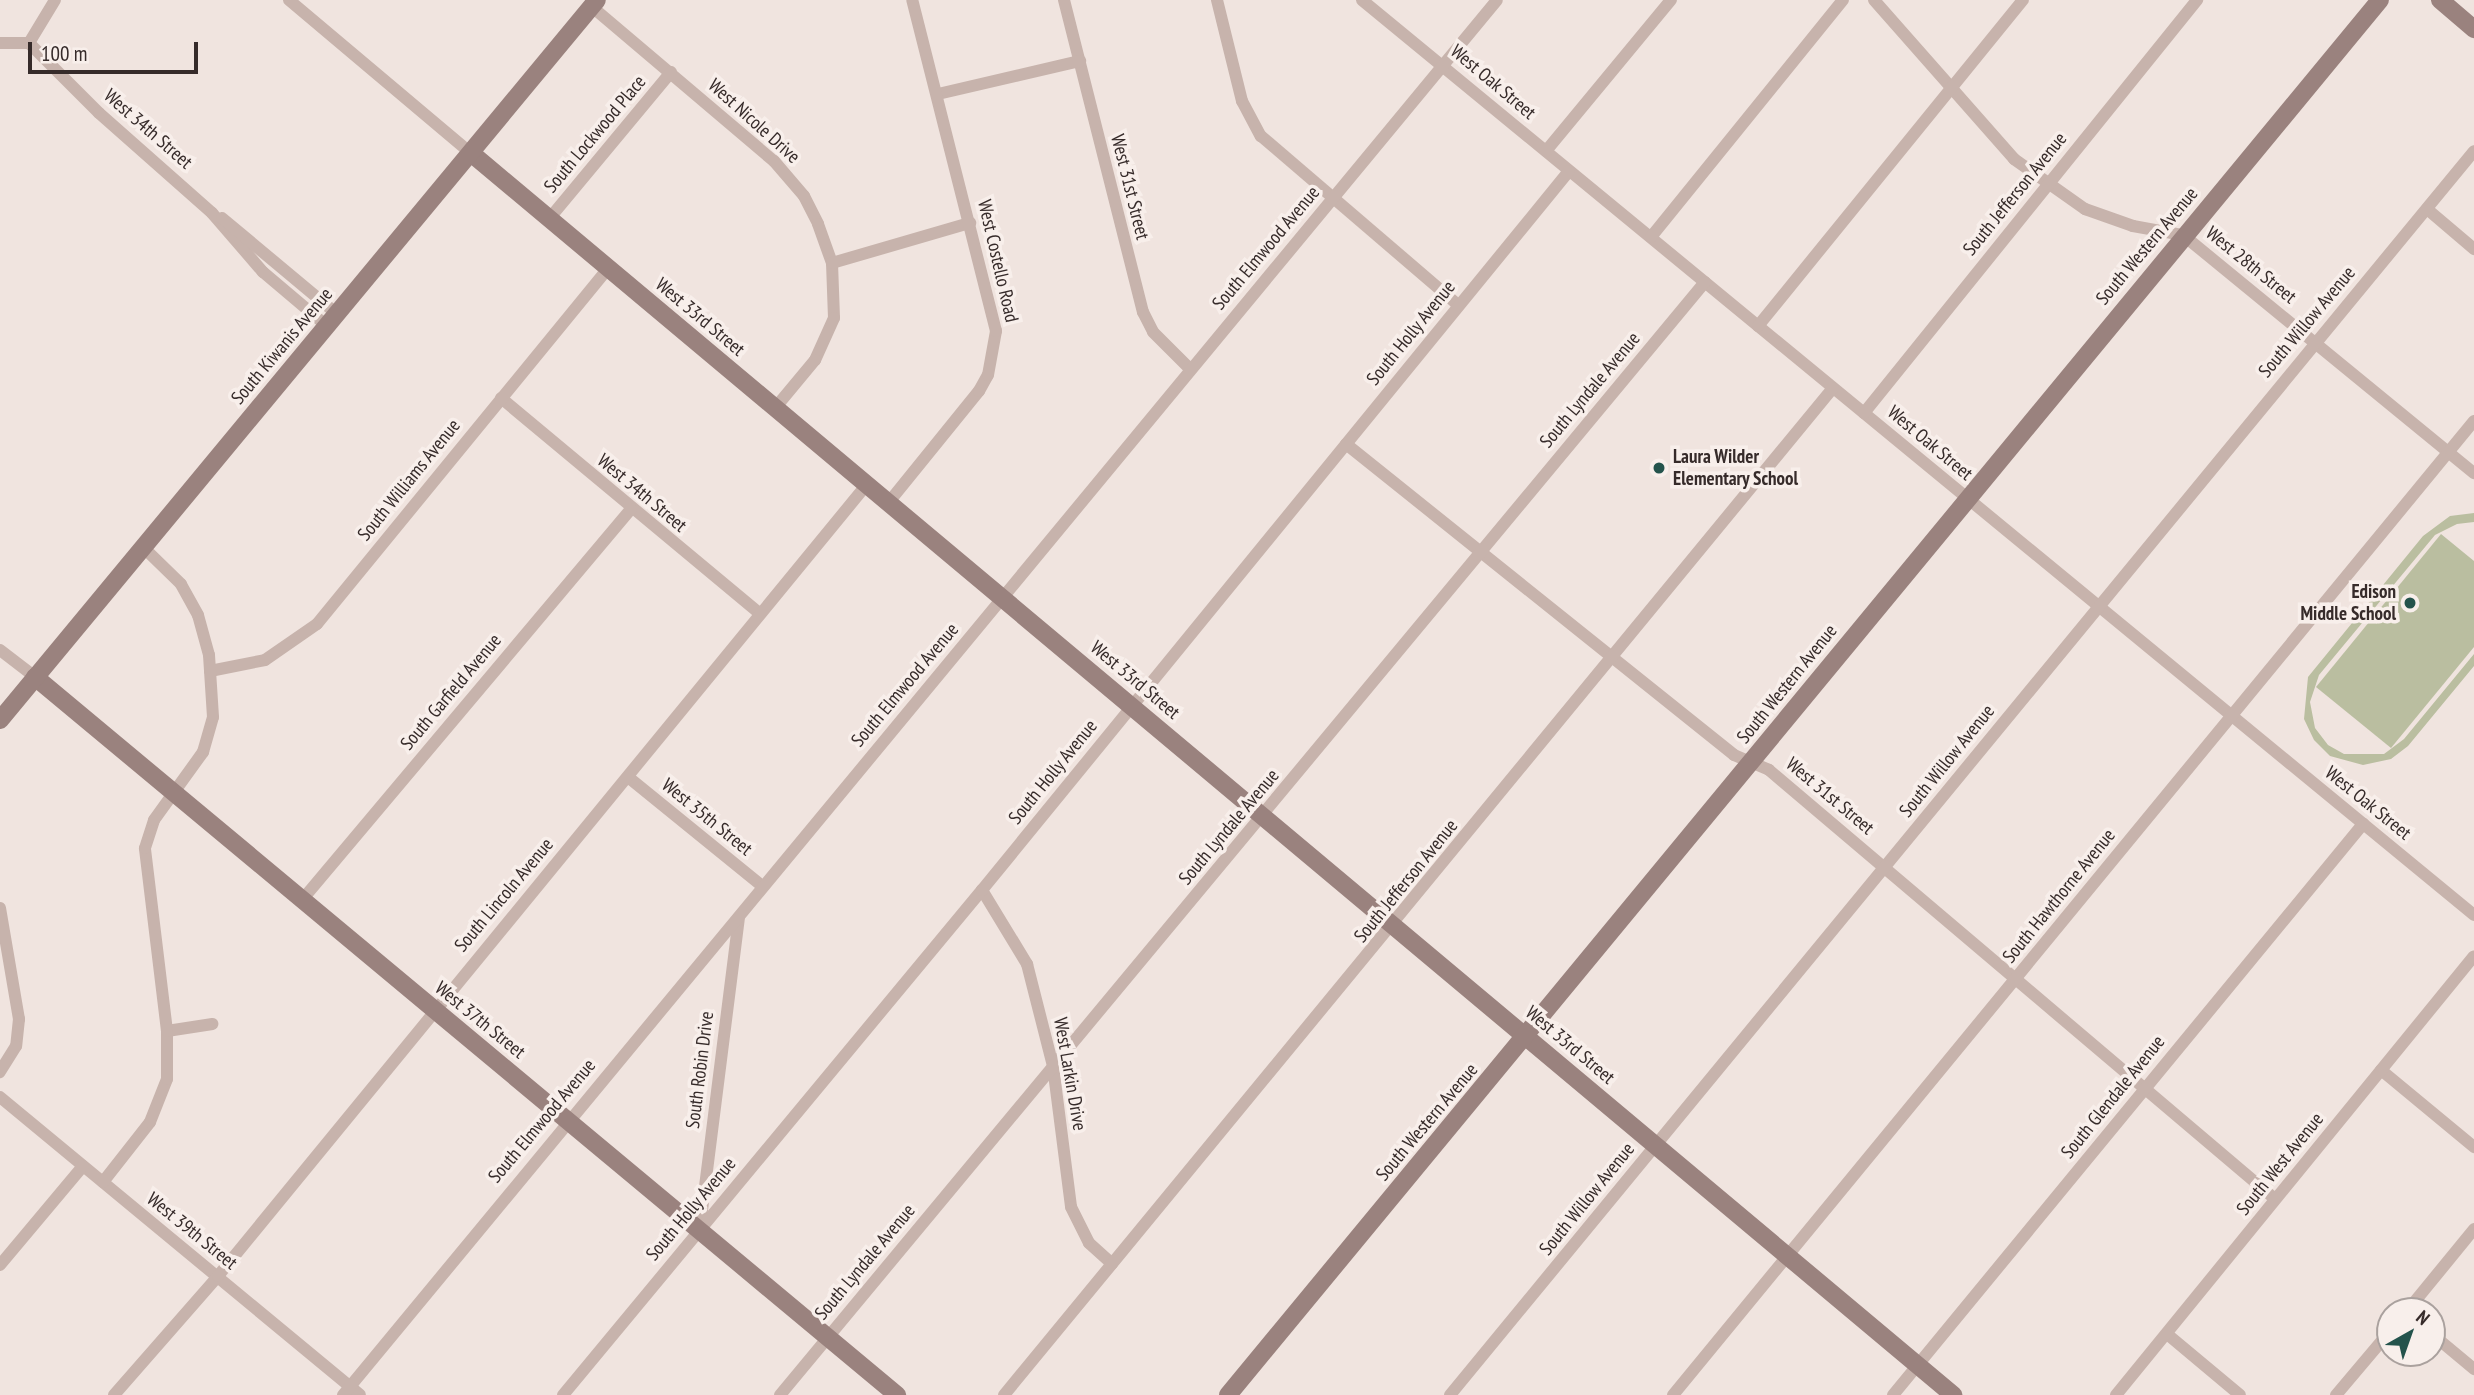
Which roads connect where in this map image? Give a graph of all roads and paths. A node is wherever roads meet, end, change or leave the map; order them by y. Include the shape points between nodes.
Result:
1 (55, 0) edge
2 (289, 0) edge
3 (912, 0) edge
4 (1064, 0) edge
5 (1217, 0) edge
6 (1362, 0) edge
7 (1497, 0) edge
8 (1671, 0) edge
9 (1843, 0) edge
10 (1874, 0) edge
11 (2023, 0) edge
12 (2197, 0) edge
13 (2380, 0) edge
14 (2440, 0) edge
15 (594, 3) edge
16 (2474, 29) edge
17 (0, 43) edge
18 (29, 43) junction
19 (1080, 61) junction
20 (1443, 66) junction
21 (671, 72) junction
22 (1951, 87) junction
23 (938, 94) junction
24 (1546, 151) junction
25 (2474, 151) edge
26 (471, 153) junction
27 (1569, 171) junction
28 (2047, 184) junction
29 (1333, 198) junction
30 (2427, 209) junction
31 (549, 219) junction
32 (970, 223) junction
33 (2183, 235) junction
34 (1651, 237) junction
35 (2474, 249) edge
36 (832, 263) junction
37 (608, 268) junction
38 (1705, 282) junction
39 (1458, 304) junction
40 (332, 320) junction
41 (1758, 326) junction
42 (2315, 342) junction
43 (1189, 368) junction
44 (1833, 388) junction
45 (501, 398) junction
46 (776, 407) junction
47 (1864, 413) junction
48 (2474, 421) edge
49 (1346, 444) junction
50 (2448, 452) junction
51 (2474, 473) edge
52 (867, 484) junction
53 (1967, 498) junction
54 (889, 502) junction
55 (631, 509) junction
56 (143, 547) junction
57 (1482, 550) junction
58 (1003, 597) junction
59 (2098, 606) junction
60 (761, 614) junction
61 (0, 650) edge
62 (1613, 658) junction
63 (210, 671) junction
64 (35, 677) junction
65 (1133, 705) junction
66 (2230, 715) junction
67 (0, 720) edge
68 (1751, 762) junction
69 (628, 777) junction
70 (174, 794) junction
71 (1264, 816) junction
72 (2363, 824) junction
73 (1885, 867) junction
74 (762, 886) junction
75 (982, 890) junction
76 (302, 900) junction
77 (0, 908) edge
78 (2474, 915) edge
79 (739, 917) junction
80 (1395, 925) junction
81 (2474, 956) edge
82 (2017, 979) junction
83 (433, 1009) junction
84 (212, 1024) dead end
85 (167, 1031) junction
86 (1527, 1036) junction
87 (1053, 1066) junction
88 (2381, 1070) junction
89 (0, 1072) edge
90 (2146, 1088) junction
91 (0, 1097) edge
92 (569, 1118) junction
93 (1656, 1145) junction
94 (2474, 1147) edge
95 (83, 1166) junction
96 (103, 1182) junction
97 (2275, 1199) junction
98 (700, 1228) junction
99 (2474, 1229) edge
100 (1788, 1256) junction
101 (1112, 1264) junction
102 (0, 1265) edge
103 (218, 1276) junction
104 (2418, 1297) edge
105 (2167, 1334) junction
106 (828, 1336) junction
107 (2446, 1346) edge
108 (2376, 1348) edge
109 (1917, 1365) junction
110 (2474, 1369) edge
111 (351, 1392) edge
112 (114, 1395) edge
113 (563, 1395) edge
114 (780, 1395) edge
115 (897, 1395) edge
116 (1004, 1395) edge
117 (1228, 1395) edge
118 (1450, 1395) edge
119 (1673, 1395) edge
120 (1893, 1395) edge
121 (1953, 1395) edge
122 (2116, 1395) edge
123 (2240, 1395) edge
124 (2336, 1395) edge

1 - 18 street
2 - 26 street, West 33rd Street
3 - 23 street, West Costello Road
4 - 19 street, West 31st Street
5 - 29 street via 1250,119 1283,156
6 - 20 street, West Oak Street
7 - 20 street, South Elmwood Avenue
8 - 24 street
9 - 34 street
10 - 22 street, West 28th Street
11 - 22 street
12 - 28 street, South Jefferson Avenue
13 - 33 street, South Western Avenue
14 - 16 street
15 - 21 street, West Nicole Drive
15 - 26 street, South Kiwanis Avenue
17 - 18 street
18 - 40 street, West 34th Street via 99,113 212,213 263,272
19 - 23 street
19 - 43 street, West 31st Street via 1143,312 1153,331
20 - 24 street, West Oak Street
20 - 29 street, South Elmwood Avenue
21 - 31 street, South Lockwood Place
21 - 36 street, West Nicole Drive via 774,161 804,196
22 - 28 street, West 28th Street via 2014,159
22 - 41 street
23 - 32 street, West Costello Road
24 - 27 street, West Oak Street
25 - 30 street, South Willow Avenue
26 - 31 street, West 33rd Street
26 - 40 street, South Kiwanis Avenue
27 - 34 street, West Oak Street
27 - 39 street, South Holly Avenue
28 - 33 street, West 28th Street via 2108,218
28 - 47 street, South Jefferson Avenue
29 - 39 street
29 - 43 street, South Elmwood Avenue
30 - 35 street
30 - 42 street, South Willow Avenue
31 - 37 street, West 33rd Street
32 - 36 street
32 - 54 street, West Costello Road via 996,331 988,375
33 - 42 street, West 28th Street
33 - 53 street, South Western Avenue
34 - 38 street, West Oak Street
36 - 46 street, West Nicole Drive via 835,303 827,339
37 - 45 street, South Williams Avenue
37 - 46 street, West 33rd Street
38 - 41 street, West Oak Street
38 - 57 street, South Lyndale Avenue
39 - 49 street, South Holly Avenue
40 - 56 street, South Kiwanis Avenue
41 - 44 street, West Oak Street
42 - 50 street, West 28th Street
42 - 59 street, South Willow Avenue
43 - 58 street, South Elmwood Avenue
44 - 47 street, West Oak Street
44 - 62 street, South Jefferson Avenue
45 - 55 street, West 34th Street
45 - 63 street, South Williams Avenue via 317,624 265,660
46 - 52 street, West 33rd Street
47 - 53 street, West Oak Street
48 - 50 street, South Hawthorne Avenue
49 - 57 street, West 31st Street
49 - 65 street, South Holly Avenue
50 - 51 street, West 28th Street
50 - 66 street, South Hawthorne Avenue
52 - 54 street, West 33rd Street
52 - 60 street, South Lincoln Avenue
53 - 59 street, West Oak Street
53 - 68 street, South Western Avenue
54 - 58 street, West 33rd Street
55 - 60 street, West 34th Street
55 - 76 street, South Garfield Avenue
56 - 63 street via 181,583 192,602 205,637
56 - 64 street, South Kiwanis Avenue
57 - 62 street, West 31st Street
57 - 71 street, South Lyndale Avenue
58 - 65 street, West 33rd Street
58 - 74 street, South Elmwood Avenue
59 - 66 street, West Oak Street
59 - 73 street, South Willow Avenue
60 - 69 street, South Lincoln Avenue
61 - 64 street
62 - 68 street, West 31st Street via 1734,755
62 - 80 street, South Jefferson Avenue
63 - 70 street via 210,733 196,765
64 - 67 street, South Kiwanis Avenue
64 - 70 street, West 37th Street
65 - 71 street, West 33rd Street
65 - 75 street, South Holly Avenue
66 - 72 street, West Oak Street
66 - 82 street, South Hawthorne Avenue
68 - 73 street, West 31st Street via 1769,770
68 - 86 street, South Western Avenue
69 - 74 street, West 35th Street
69 - 83 street, South Lincoln Avenue
70 - 76 street, West 37th Street
70 - 85 street via 154,820 144,855
71 - 80 street, West 33rd Street
71 - 87 street, South Lyndale Avenue
72 - 78 street, West Oak Street
72 - 90 street, South Glendale Avenue
73 - 82 street, West 31st Street
73 - 93 street, South Willow Avenue
74 - 79 street, South Elmwood Avenue
75 - 87 street, West Larkin Drive via 1027,964
75 - 98 street, South Holly Avenue
76 - 83 street, West 37th Street
77 - 89 street via 19,1020 16,1046
79 - 92 street, South Elmwood Avenue
79 - 98 street, South Robin Drive
80 - 86 street, West 33rd Street
80 - 101 street, South Jefferson Avenue
81 - 88 street, South West Avenue
82 - 90 street, West 31st Street
82 - 100 street, South Hawthorne Avenue
83 - 92 street, West 37th Street
83 - 103 street, South Lincoln Avenue
84 - 85 street
85 - 96 street via 167,1079 157,1111
86 - 93 street, West 33rd Street
86 - 117 street, South Western Avenue
87 - 101 street, West Larkin Drive via 1071,1207 1089,1243
87 - 106 street, South Lyndale Avenue
88 - 94 street
88 - 97 street, South West Avenue
90 - 97 street, West 31st Street
90 - 109 street, South Glendale Avenue
91 - 95 street, West 39th Street
92 - 98 street, West 37th Street
92 - 111 street, South Elmwood Avenue
93 - 100 street, West 33rd Street
93 - 118 street, South Willow Avenue
95 - 96 street, West 39th Street
95 - 102 street
96 - 103 street, West 39th Street
97 - 105 street, South West Avenue
98 - 106 street, West 37th Street
98 - 113 street, South Holly Avenue
99 - 104 street
100 - 109 street, West 33rd Street
100 - 119 street, South Hawthorne Avenue
101 - 116 street, South Jefferson Avenue
103 - 111 street, West 39th Street
103 - 112 street, South Lincoln Avenue
105 - 122 street, South West Avenue
105 - 123 street
106 - 114 street, South Lyndale Avenue
106 - 115 street, West 37th Street
107 - 110 street
108 - 124 street
109 - 120 street, South Glendale Avenue
109 - 121 street, West 33rd Street

